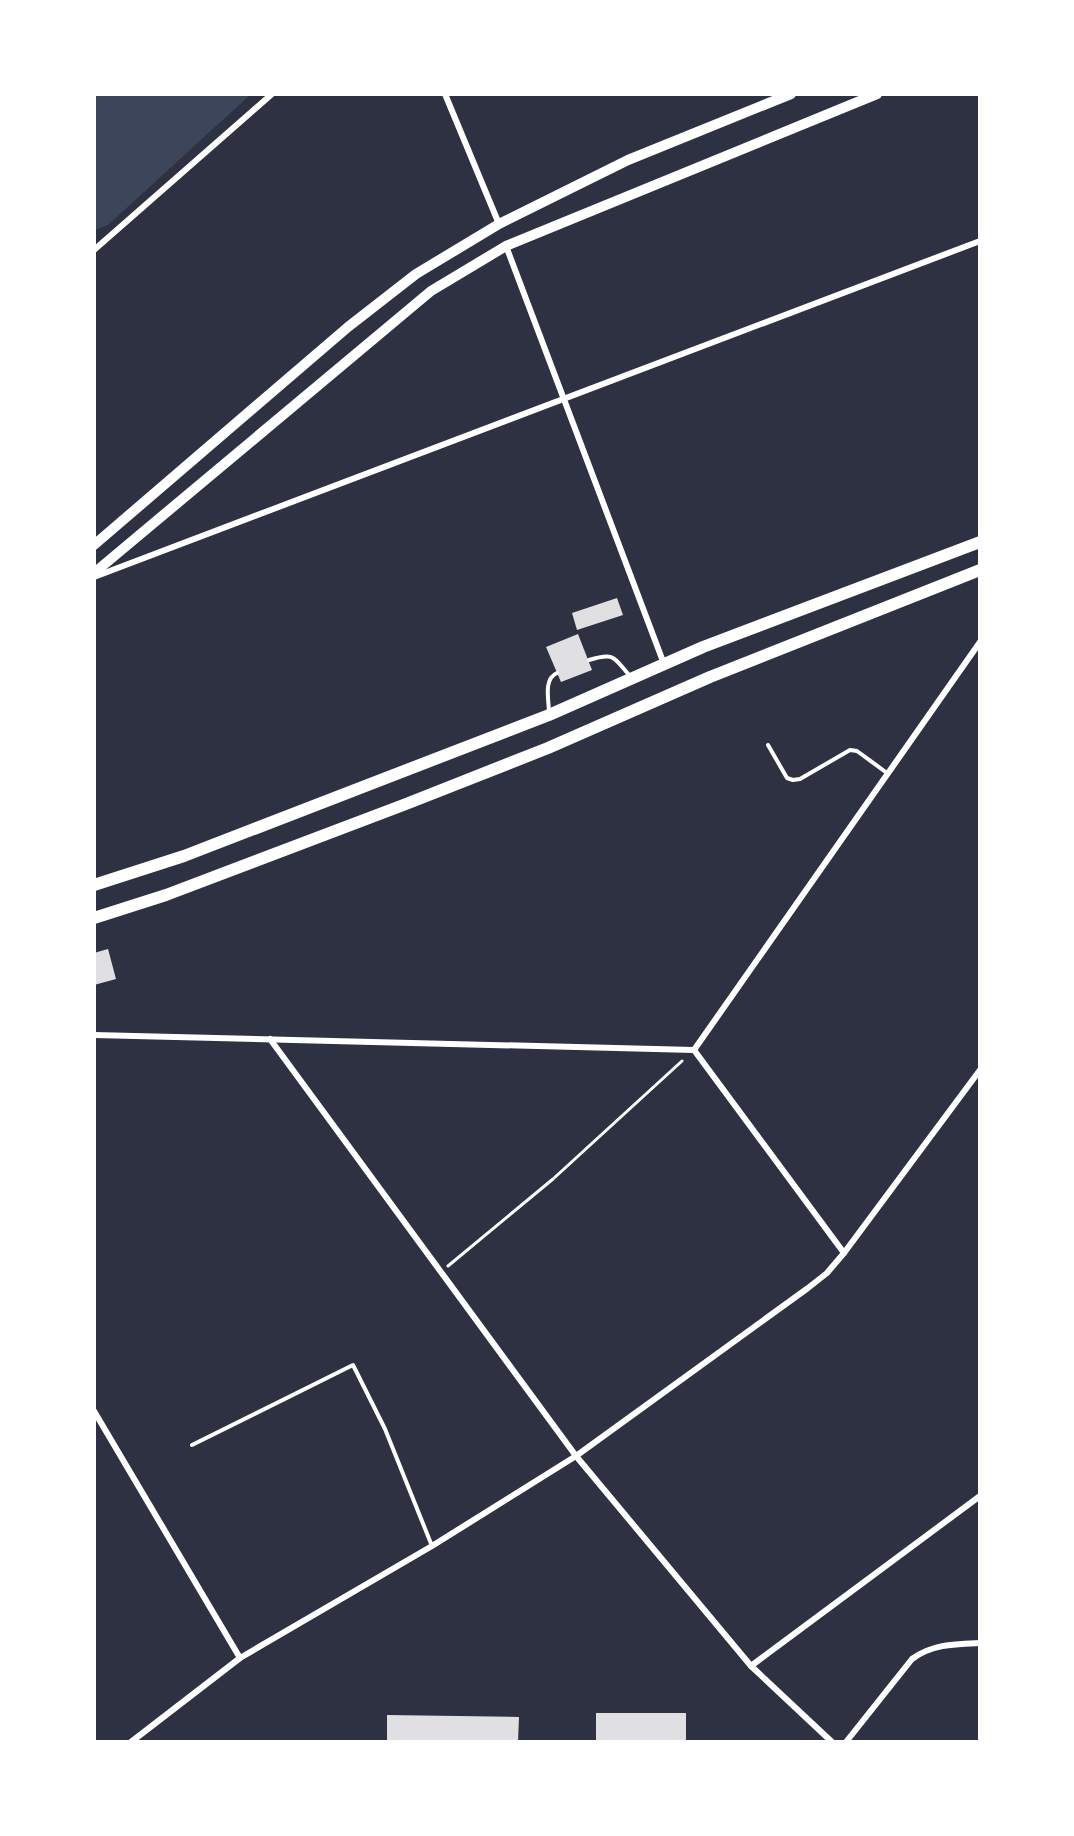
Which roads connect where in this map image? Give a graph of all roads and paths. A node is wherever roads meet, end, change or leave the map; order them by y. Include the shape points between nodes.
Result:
1 (272, 94) edge
2 (445, 94) edge
3 (791, 94) edge
4 (877, 94) edge
5 (499, 224) junction
6 (980, 241) edge
7 (506, 246) junction
8 (94, 250) edge
9 (564, 400) junction
10 (980, 542) edge
11 (94, 544) edge
12 (980, 572) edge
13 (94, 575) edge
14 (980, 642) edge
15 (589, 660) dead end
16 (664, 664) junction
17 (557, 673) dead end
18 (633, 679) junction
19 (549, 715) junction
20 (768, 745) dead end
21 (887, 774) junction
22 (94, 885) edge
23 (94, 918) edge
24 (94, 1035) edge
25 (270, 1039) junction
26 (694, 1050) junction
27 (980, 1070) edge
28 (844, 1253) junction
29 (442, 1271) junction
30 (94, 1411) edge
31 (192, 1445) dead end
32 (576, 1455) junction
33 (980, 1496) edge
34 (432, 1546) junction
35 (980, 1643) edge
36 (240, 1658) junction
37 (751, 1666) junction
38 (131, 1742) edge
39 (832, 1742) edge
40 (846, 1742) edge

1 - 8 street
2 - 5 street
3 - 5 main road via 628,160
4 - 7 main road
5 - 11 main road via 416,274 348,327
6 - 9 street
7 - 9 street
7 - 13 main road via 431,291
9 - 13 street
9 - 16 street
10 - 16 highway
12 - 23 highway via 710,677 548,748 406,804 166,895
14 - 21 street
15 - 18 lane via 614,657
16 - 18 highway
17 - 19 lane via 548,681
18 - 19 highway
19 - 22 highway via 184,856
20 - 21 lane via 787,778 793,780 850,750
21 - 26 street
24 - 25 street
25 - 26 street
25 - 29 street
26 - 28 street
26 - 29 path via 553,1179
27 - 28 street
28 - 32 street via 808,1288
29 - 32 street
30 - 36 street
31 - 34 lane via 353,1365 385,1429
32 - 34 street
32 - 37 street
33 - 37 street
34 - 36 street
35 - 40 street via 946,1645 912,1659
36 - 38 street
37 - 39 street

